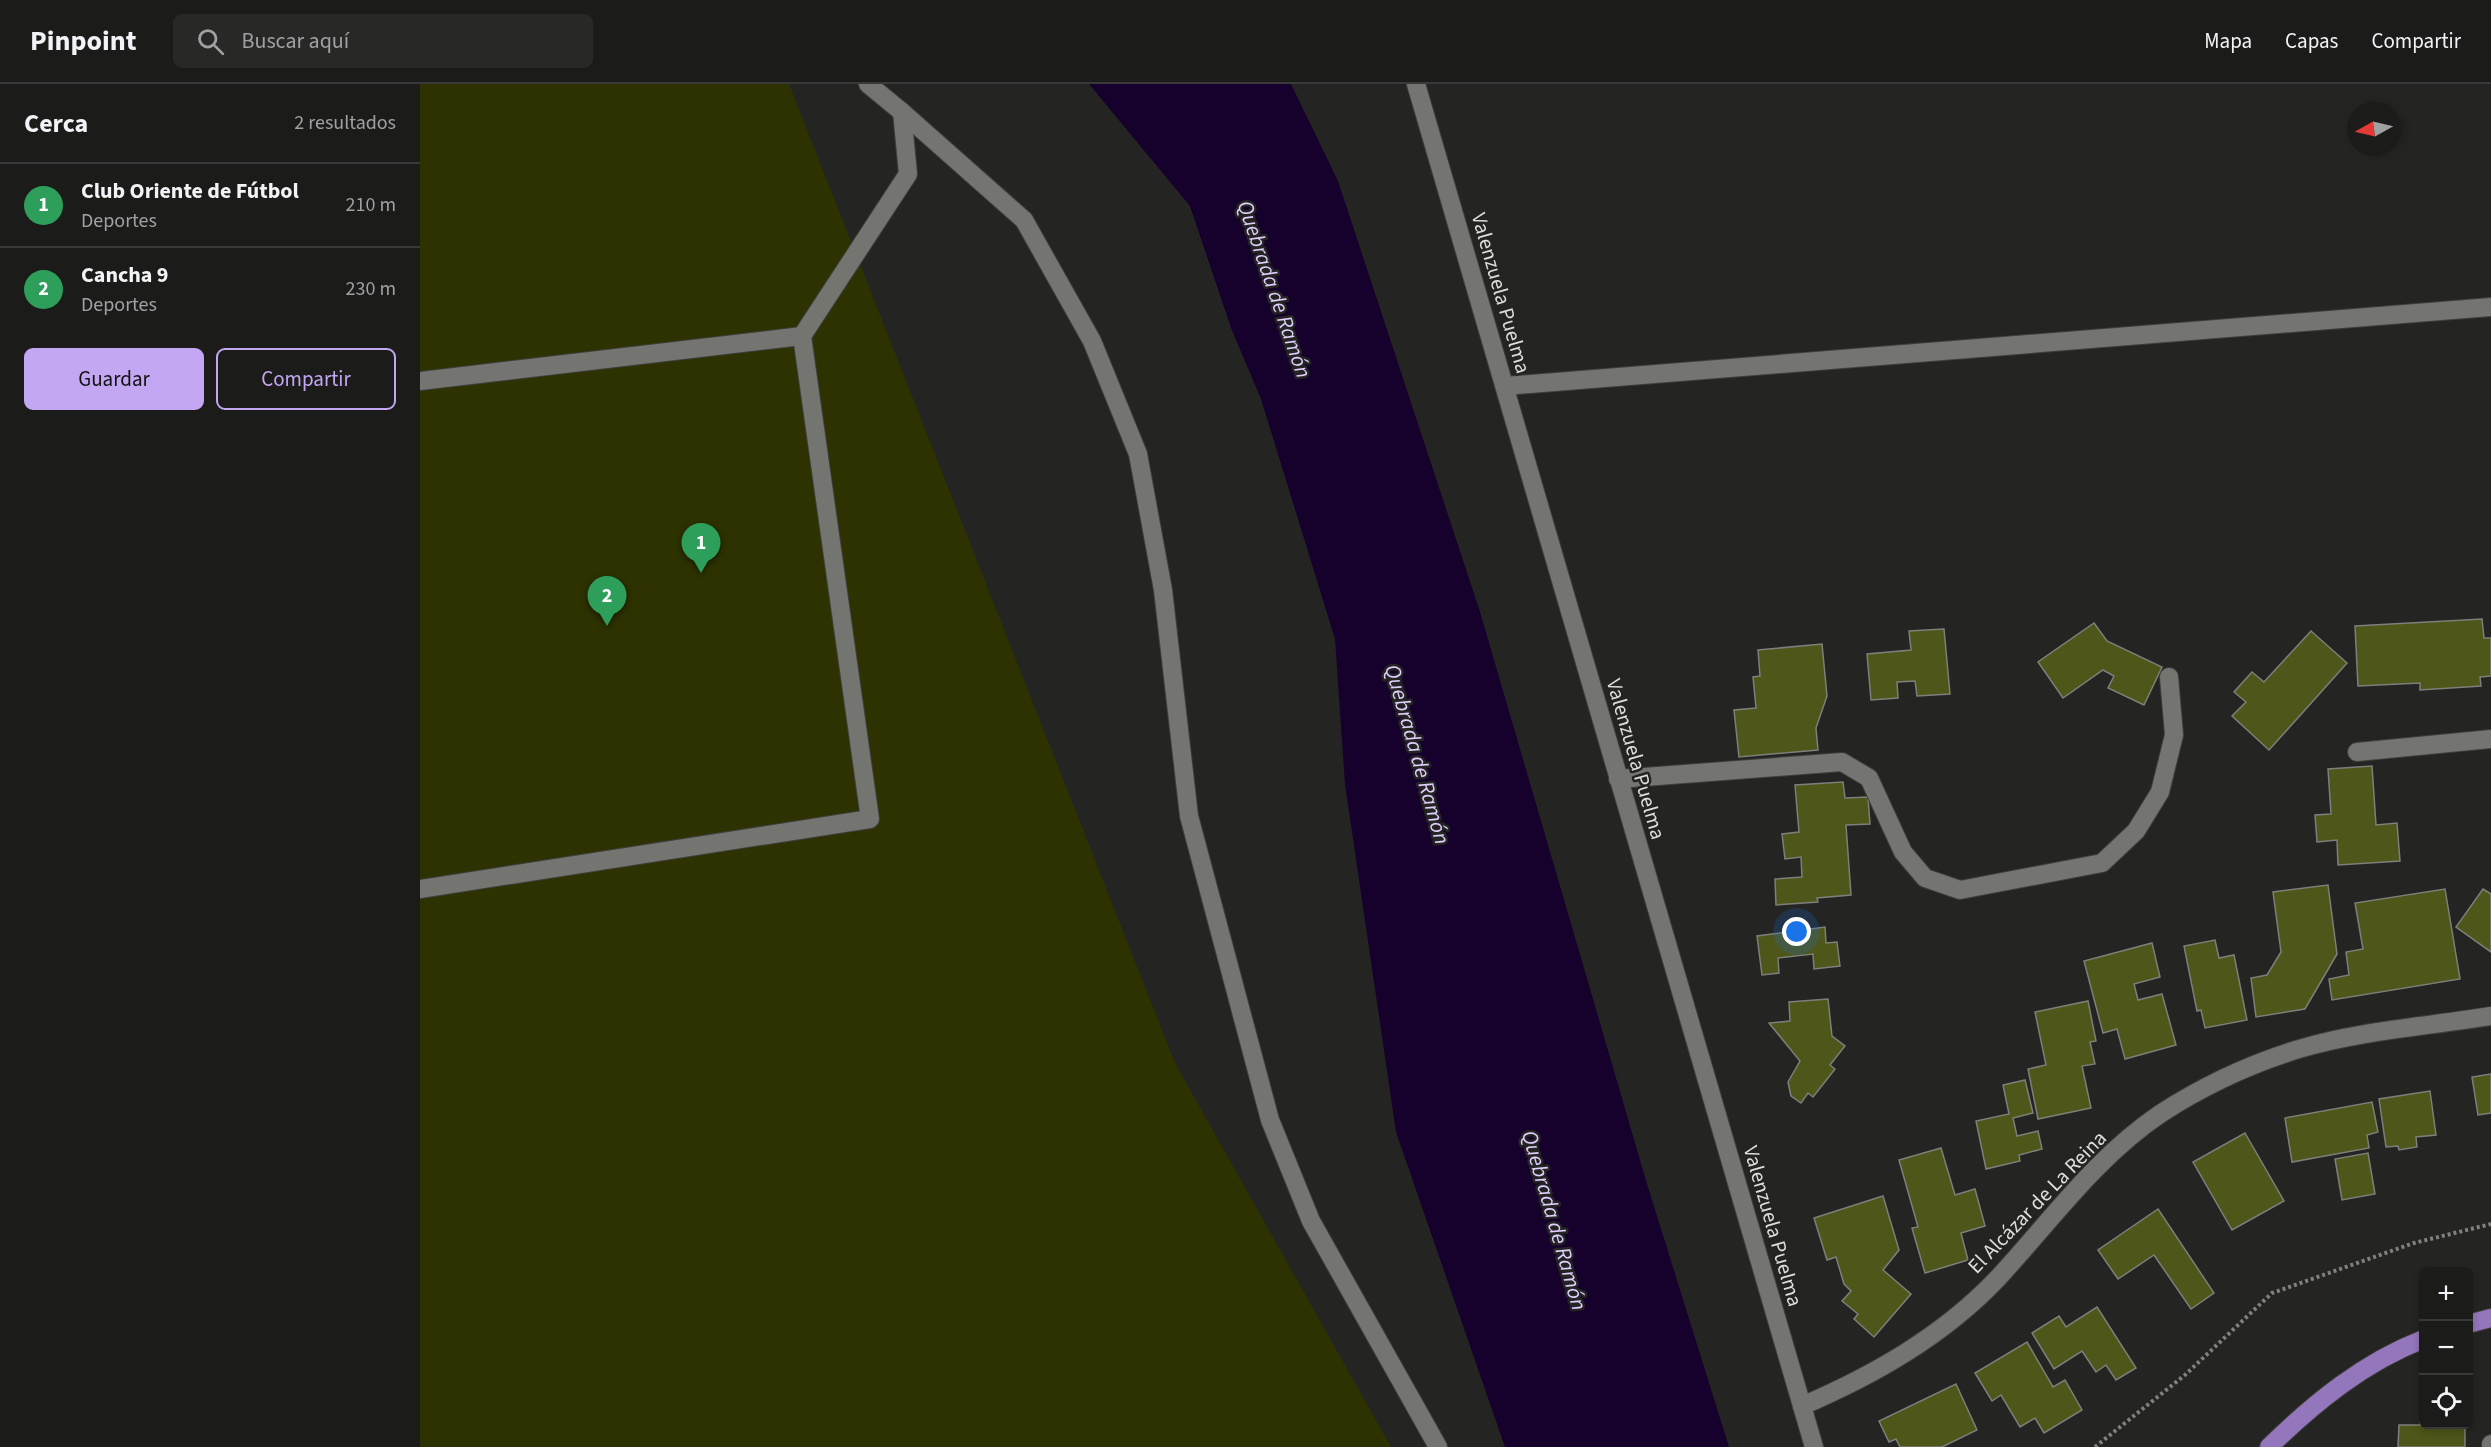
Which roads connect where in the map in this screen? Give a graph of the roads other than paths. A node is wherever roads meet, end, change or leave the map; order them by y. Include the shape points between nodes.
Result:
1 (868, 84) edge
2 (1416, 84) edge
3 (902, 112) junction
4 (2491, 306) edge
5 (802, 336) junction
6 (420, 381) edge
7 (1505, 386) junction
8 (2169, 677) dead end
9 (2491, 740) edge
10 (2356, 752) dead end
11 (1618, 779) junction
12 (420, 889) edge
13 (2491, 1016) edge
14 (2491, 1318) edge
15 (2473, 1323) edge
16 (2419, 1341) edge
17 (1802, 1406) junction
18 (1438, 1447) edge
19 (1814, 1447) edge
20 (2269, 1447) edge

1 - 3 street
2 - 7 street, Valenzuela Puelma
3 - 5 street via 908,174
3 - 18 street via 1024,220 1092,341 1138,454 1163,590 1189,816 1270,1120 1311,1221
4 - 7 street
5 - 6 street
5 - 12 street via 870,819
7 - 11 street, Valenzuela Puelma
8 - 11 street via 2174,735 2160,792 2136,831 2102,863 1997,885 1960,890 1925,878 1903,852 1869,778 1842,762
9 - 10 street
11 - 17 street, Valenzuela Puelma
13 - 17 street, El Alcázar de La Reina via 2350,1037 2300,1049 2204,1088 2159,1115 2104,1160 1996,1279 1930,1336 1890,1364
14 - 15 main road
16 - 20 main road via 2343,1383
17 - 19 street, Valenzuela Puelma

